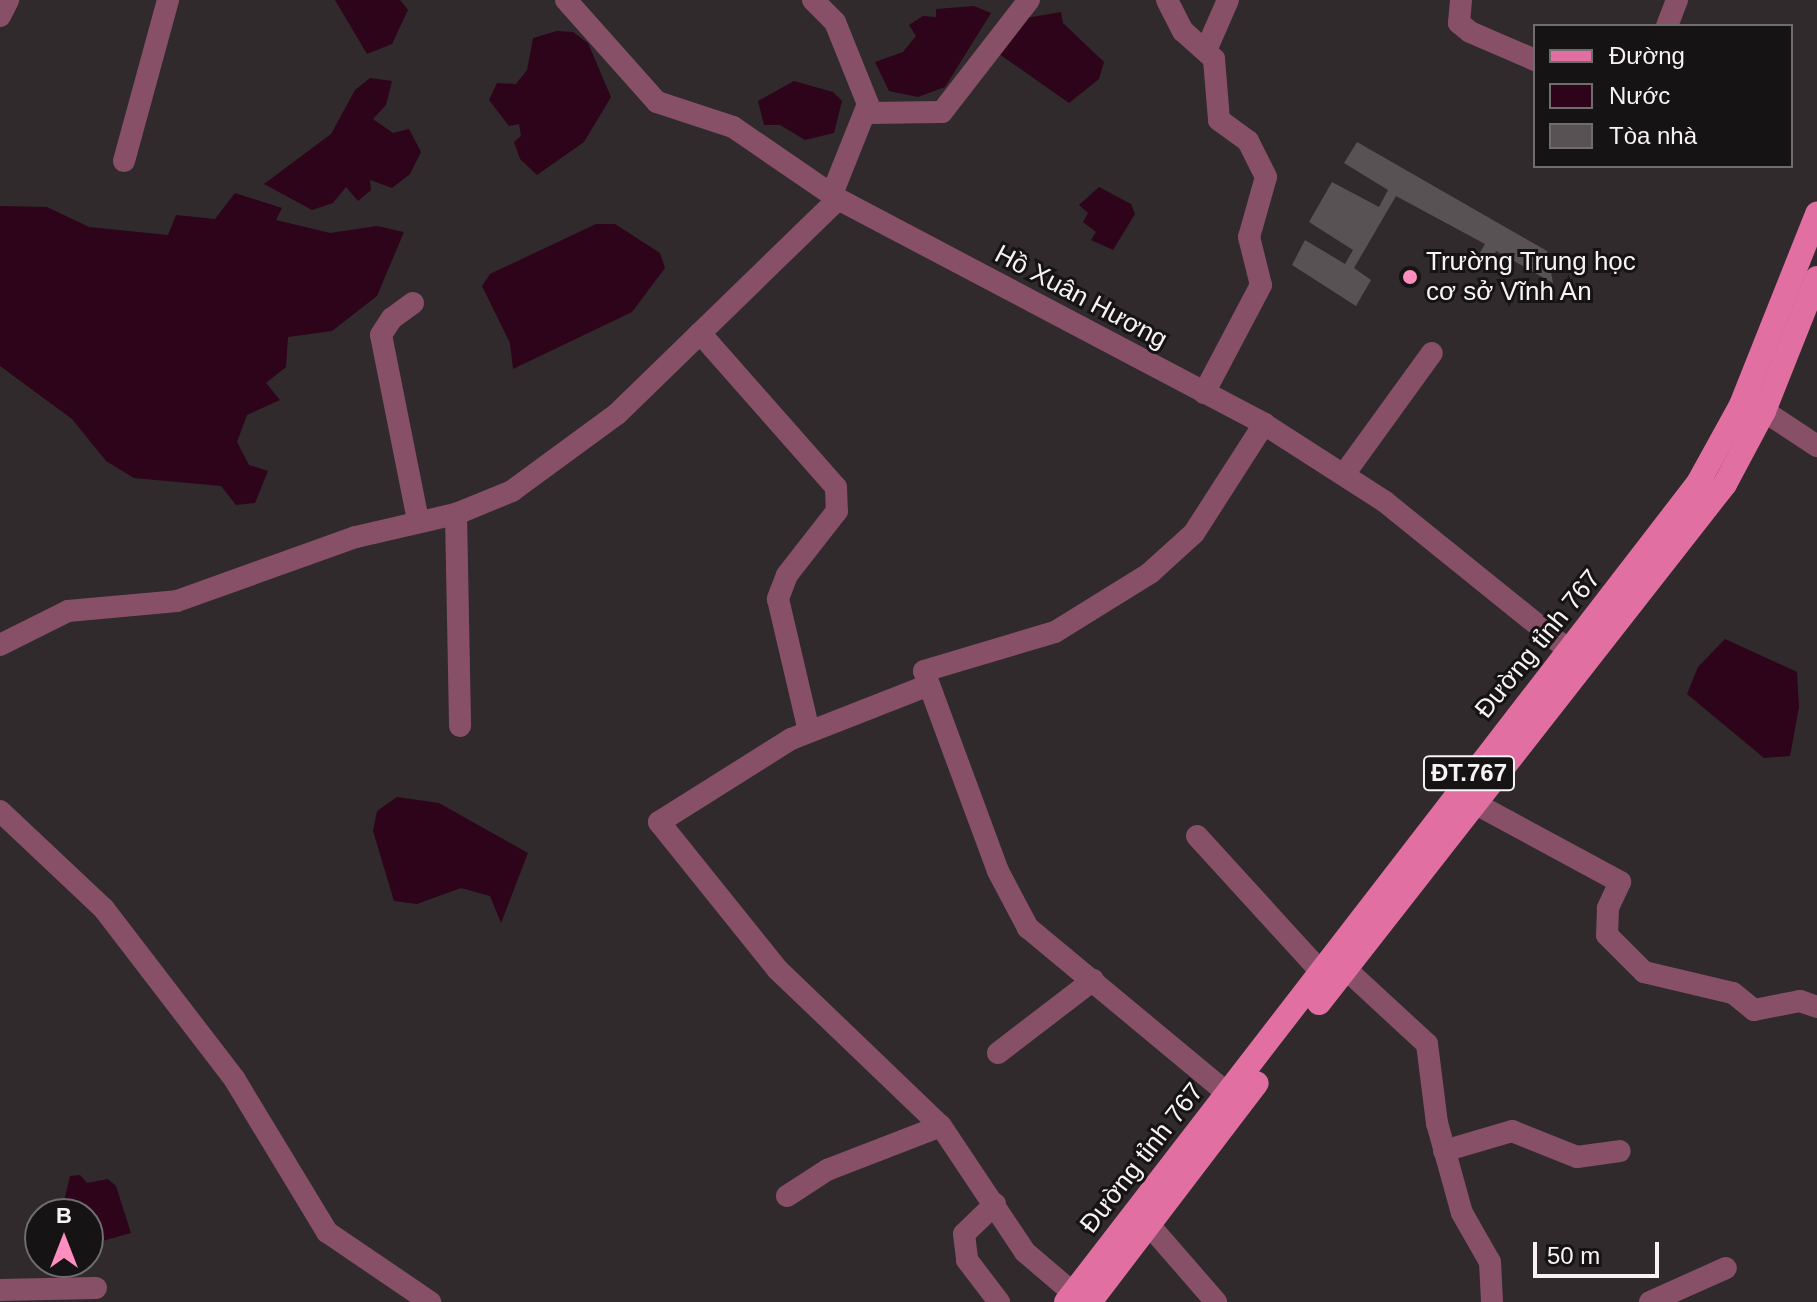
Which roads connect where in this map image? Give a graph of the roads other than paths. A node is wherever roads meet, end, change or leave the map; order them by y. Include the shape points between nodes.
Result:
1 (8, 0) edge
2 (168, 0) edge
3 (566, 0) edge
4 (813, 0) edge
5 (1029, 0) edge
6 (1167, 0) edge
7 (1228, 0) edge
8 (1461, 0) edge
9 (1677, 0) edge
10 (0, 16) edge
11 (1668, 24) edge
12 (1207, 48) junction
13 (1533, 59) edge
14 (868, 113) junction
15 (124, 161) dead end
16 (835, 196) junction
17 (1815, 228) edge
18 (1817, 278) edge
19 (413, 303) dead end
20 (700, 333) junction
21 (1432, 353) dead end
22 (1204, 393) junction
23 (1764, 411) junction
24 (1264, 424) junction
25 (1817, 446) edge
26 (1345, 473) junction
27 (456, 514) junction
28 (418, 520) junction
29 (0, 645) edge
30 (1579, 658) junction
31 (929, 685) junction
32 (460, 726) dead end
33 (809, 731) junction
34 (1476, 804) junction
35 (0, 811) edge
36 (1197, 836) dead end
37 (1369, 930) junction
38 (1349, 972) junction
39 (1323, 974) junction
40 (1093, 980) junction
41 (1817, 1007) edge
42 (998, 1053) dead end
43 (1227, 1093) junction
44 (941, 1126) junction
45 (1444, 1151) junction
46 (1620, 1151) dead end
47 (787, 1196) dead end
48 (995, 1204) junction
49 (1150, 1226) junction
50 (1726, 1268) dead end
51 (1689, 1284) junction
52 (96, 1288) dead end
53 (0, 1290) edge
54 (1077, 1299) edge
55 (430, 1302) edge
56 (999, 1302) edge
57 (1216, 1302) edge
58 (1492, 1302) edge
59 (1650, 1302) edge
60 (1704, 1302) edge

1 - 10 street
2 - 15 street
3 - 16 street, Hồ Xuân Hương via 657,102 733,127
4 - 14 street via 835,22
5 - 14 street via 942,112
6 - 12 street via 1183,31
7 - 12 street
8 - 13 street via 1459,23
9 - 11 street
12 - 22 street via 1214,59 1219,120 1248,141 1267,188 1249,237 1261,285
14 - 16 street
16 - 20 street
16 - 22 street, Hồ Xuân Hương
17 - 30 main road, Đường tỉnh 767 / ĐT.767 via 1718,452
18 - 23 main road, Đường tỉnh 767 / ĐT.767
19 - 28 street via 381,335
20 - 27 street via 617,414 545,472
20 - 33 street via 836,487 837,511 787,575 778,599
21 - 26 street
22 - 24 street, Hồ Xuân Hương
23 - 25 street
23 - 30 main road, Đường tỉnh 767 / ĐT.767 via 1725,484
24 - 26 street, Hồ Xuân Hương
24 - 31 street via 1194,533 1168,559 1055,632 924,671
26 - 30 street, Hồ Xuân Hương
27 - 28 street
27 - 32 street
28 - 29 street via 177,601 68,611
30 - 34 main road, Đường tỉnh 767 / ĐT.767
30 - 37 main road, Đường tỉnh 767 / ĐT.767 via 1468,775
31 - 33 street
31 - 40 street via 1012,903 1028,928
33 - 44 street via 661,816 660,828 777,969
34 - 37 main road, Đường tỉnh 767 / ĐT.767
34 - 41 street via 1620,882 1608,908 1607,935 1644,972 1733,993 1754,1010 1800,1001
35 - 55 street via 104,909 235,1080 327,1232
36 - 39 street
37 - 38 main road, Đường tỉnh 767 / ĐT.767
37 - 39 main road, Đường tỉnh 767 / ĐT.767
38 - 45 street via 1427,1044
38 - 49 main road, Đường tỉnh 767 / ĐT.767
39 - 43 main road, Đường tỉnh 767 / ĐT.767
40 - 42 street
40 - 43 street
43 - 54 main road, Đường tỉnh 767 / ĐT.767
44 - 47 street via 827,1170
44 - 48 street
45 - 46 street via 1512,1131 1577,1157
45 - 58 street via 1462,1213 1490,1262
48 - 54 street via 1025,1252
48 - 56 street via 972,1221 964,1247
49 - 54 main road, Đường tỉnh 767 / ĐT.767
49 - 57 street
50 - 51 street
51 - 59 street
51 - 60 street
52 - 53 street

